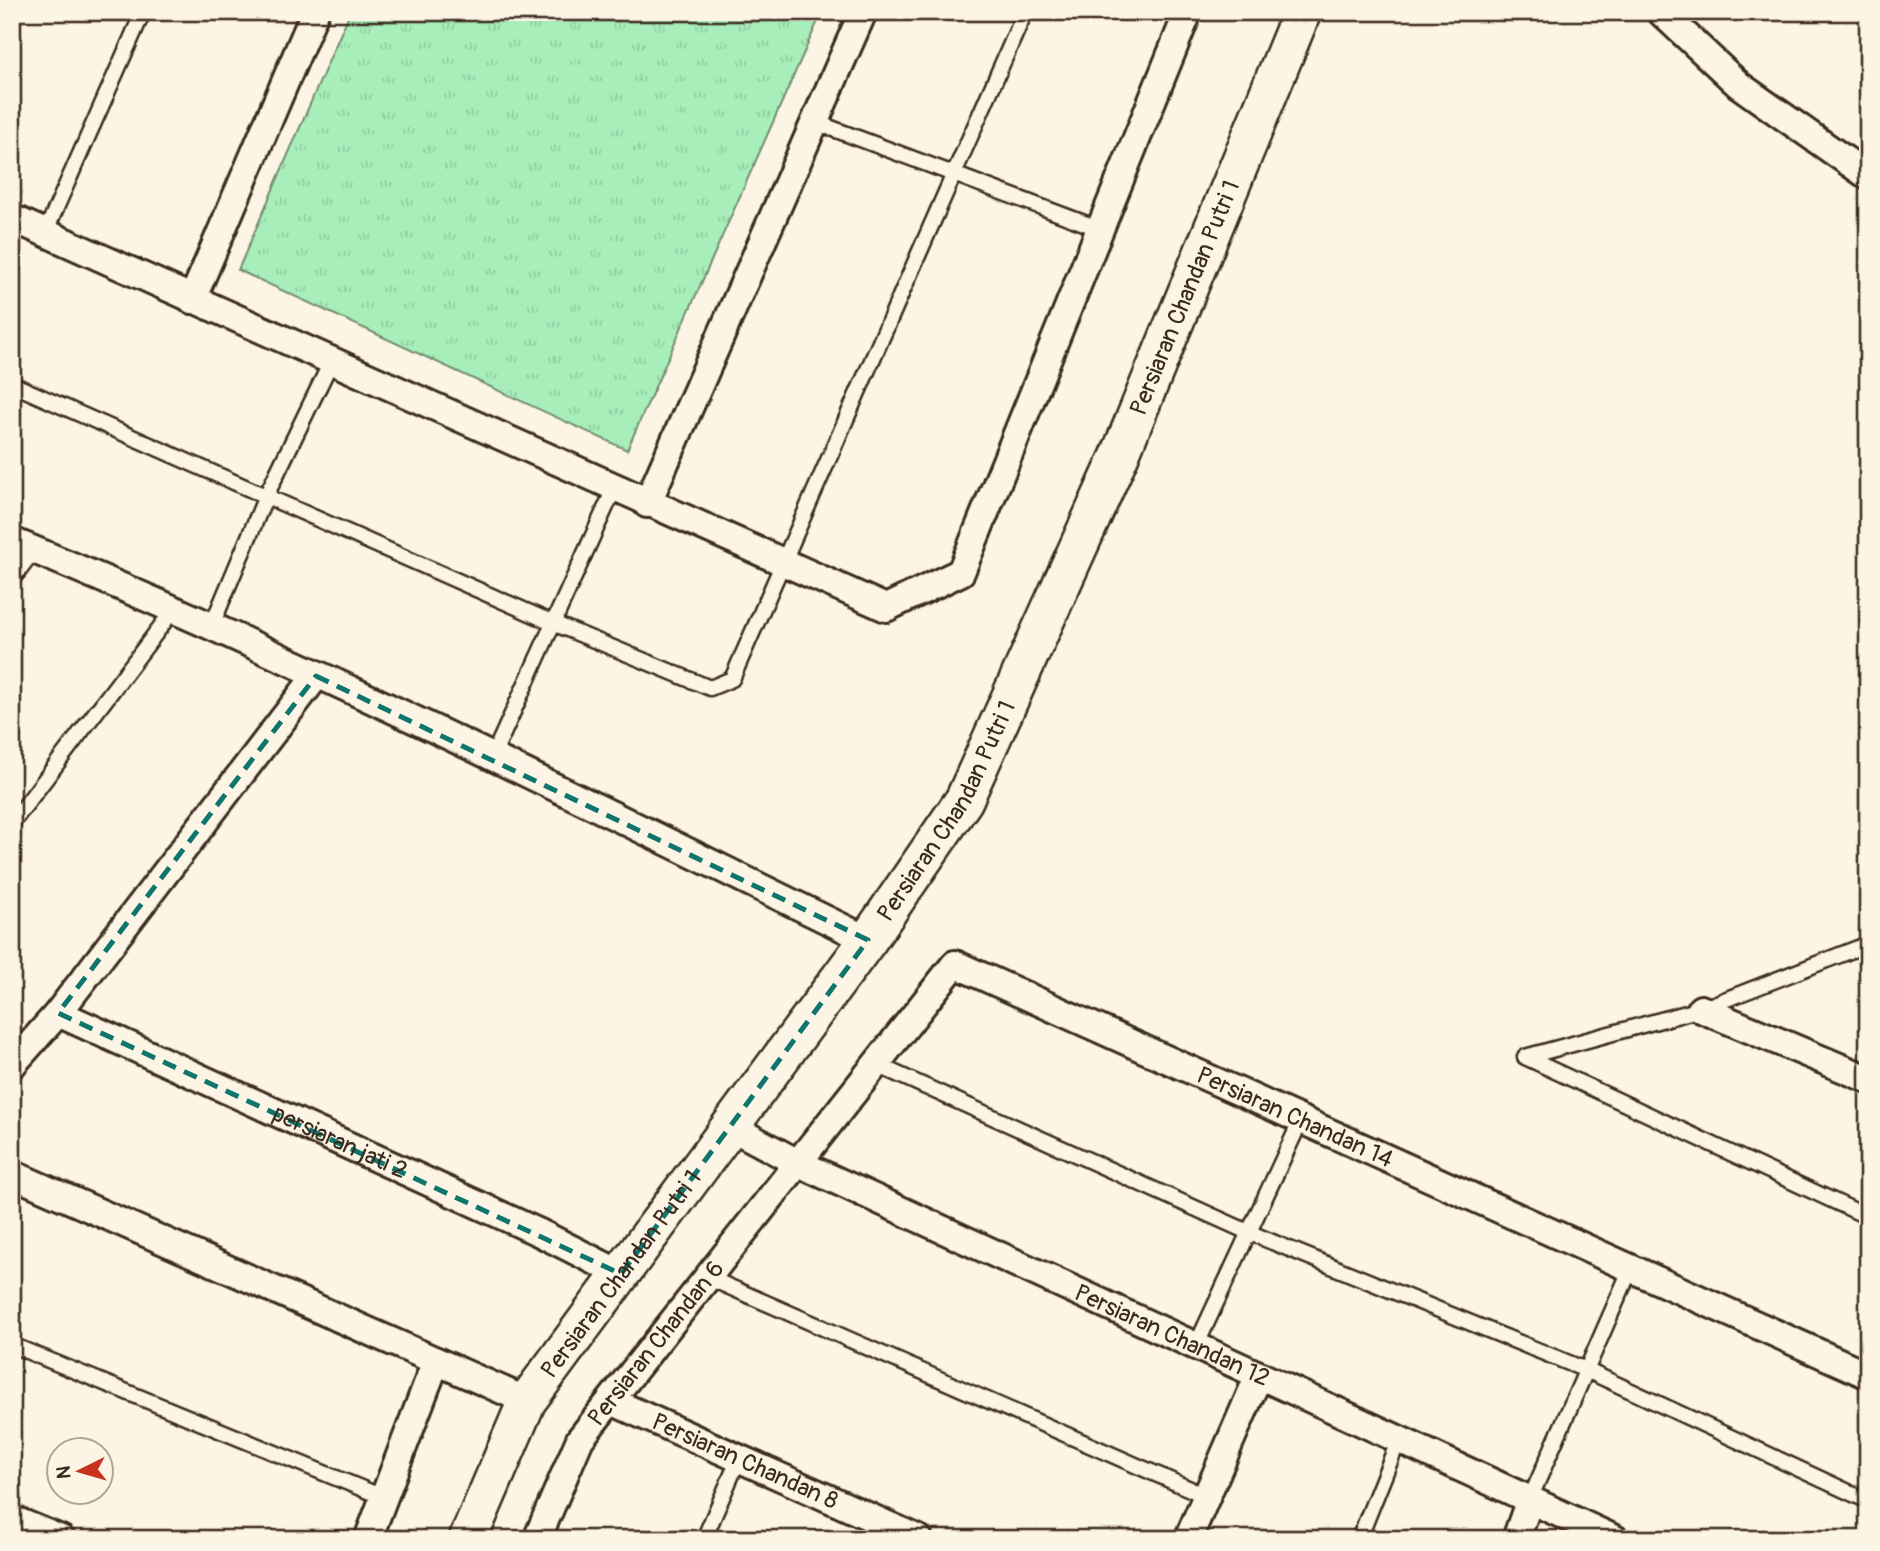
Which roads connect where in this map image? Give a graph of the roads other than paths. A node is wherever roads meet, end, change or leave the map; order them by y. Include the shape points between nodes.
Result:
1 (143, 12) edge
2 (315, 12) edge
3 (863, 12) edge
4 (1025, 12) edge
5 (1188, 12) edge
6 (1303, 12) edge
7 (1661, 12) edge
8 (815, 122) junction
9 (954, 174) junction
10 (1868, 176) edge
11 (12, 218) edge
12 (1100, 229) junction
13 (45, 233) junction
14 (192, 300) junction
15 (331, 362) junction
16 (12, 384) edge
17 (614, 489) junction
18 (266, 496) junction
19 (647, 504) junction
20 (20, 545) edge
21 (784, 564) junction
22 (12, 569) edge
23 (174, 609) junction
24 (553, 623) junction
25 (212, 625) junction
26 (316, 676) junction
27 (493, 757) junction
28 (12, 822) edge
29 (868, 940) junction
30 (1868, 944) edge
31 (1700, 1009) junction
32 (58, 1013) junction
33 (875, 1064) junction
34 (12, 1065) edge
35 (1868, 1079) edge
36 (1301, 1119) junction
37 (731, 1127) junction
38 (796, 1162) junction
39 (12, 1174) edge
40 (1868, 1217) edge
41 (1248, 1232) junction
42 (1631, 1268) junction
43 (621, 1274) junction
44 (708, 1277) junction
45 (12, 1345) edge
46 (1196, 1346) junction
47 (436, 1361) junction
48 (1586, 1370) junction
49 (1259, 1375) junction
50 (1868, 1375) edge
51 (527, 1401) junction
52 (611, 1401) junction
53 (1399, 1439) junction
54 (739, 1458) junction
55 (1206, 1496) junction
56 (385, 1498) junction
57 (1530, 1499) junction
58 (1868, 1501) edge
59 (12, 1519) edge
60 (877, 1530) edge
61 (61, 1539) edge
62 (368, 1539) edge
63 (468, 1539) edge
64 (537, 1539) edge
65 (704, 1539) edge
66 (919, 1539) edge
67 (1188, 1539) edge
68 (1359, 1539) edge
69 (1516, 1539) edge
70 (1615, 1539) edge

1 - 13 lane
2 - 14 street
3 - 8 street
4 - 9 lane
5 - 12 street
6 - 29 street, Persiaran Chandan Putri 1 via 1120,455 964,800
7 - 10 street via 1740,85
8 - 9 lane
8 - 19 street
9 - 12 lane
9 - 21 lane
11 - 13 street
12 - 21 street via 961,572 886,608
13 - 14 street
14 - 15 street
15 - 17 street
15 - 18 lane
16 - 18 lane
17 - 19 street
17 - 24 lane
18 - 24 lane
18 - 25 lane
19 - 21 street
20 - 22 street
20 - 23 street
21 - 24 lane via 732,679 710,688
23 - 25 street
23 - 28 lane
24 - 27 lane
25 - 26 street
26 - 27 street
26 - 32 street
27 - 29 street
29 - 37 street, Persiaran Chandan Putri 1
30 - 31 lane
31 - 35 street
31 - 40 lane via 1525,1057
32 - 34 street
32 - 43 street, persiaran jati 2
33 - 36 street, Persiaran Chandan 14 via 954,964
33 - 38 street, Persiaran Chandan 14
33 - 41 lane
36 - 41 lane
36 - 42 street, Persiaran Chandan 14
37 - 38 street, Persiaran Chandan 12
37 - 43 street, Persiaran Chandan Putri 1
38 - 44 street, Persiaran Chandan 6
38 - 46 street, Persiaran Chandan 12
39 - 47 street
41 - 46 lane
41 - 48 lane
42 - 48 lane
42 - 50 street, Persiaran Chandan 14
43 - 51 street, Persiaran Chandan Putri 1
44 - 52 street, Persiaran Chandan 6
44 - 55 lane
45 - 56 lane
46 - 49 street, Persiaran Chandan 12
47 - 51 street
47 - 56 street
48 - 57 lane
48 - 58 lane
49 - 53 street, Persiaran Chandan 12
49 - 55 street
51 - 63 street, Persiaran Chandan Putri 1
52 - 54 street, Persiaran Chandan 8
52 - 64 street, Persiaran Chandan 6 via 580,1439
53 - 57 street, Persiaran Chandan 12
53 - 68 lane
54 - 60 street, Persiaran Chandan 8
54 - 65 lane
55 - 67 street
56 - 62 street
57 - 69 street
57 - 70 street, Persiaran Chandan 12
59 - 61 street
60 - 66 street, Persiaran Chandan 8

